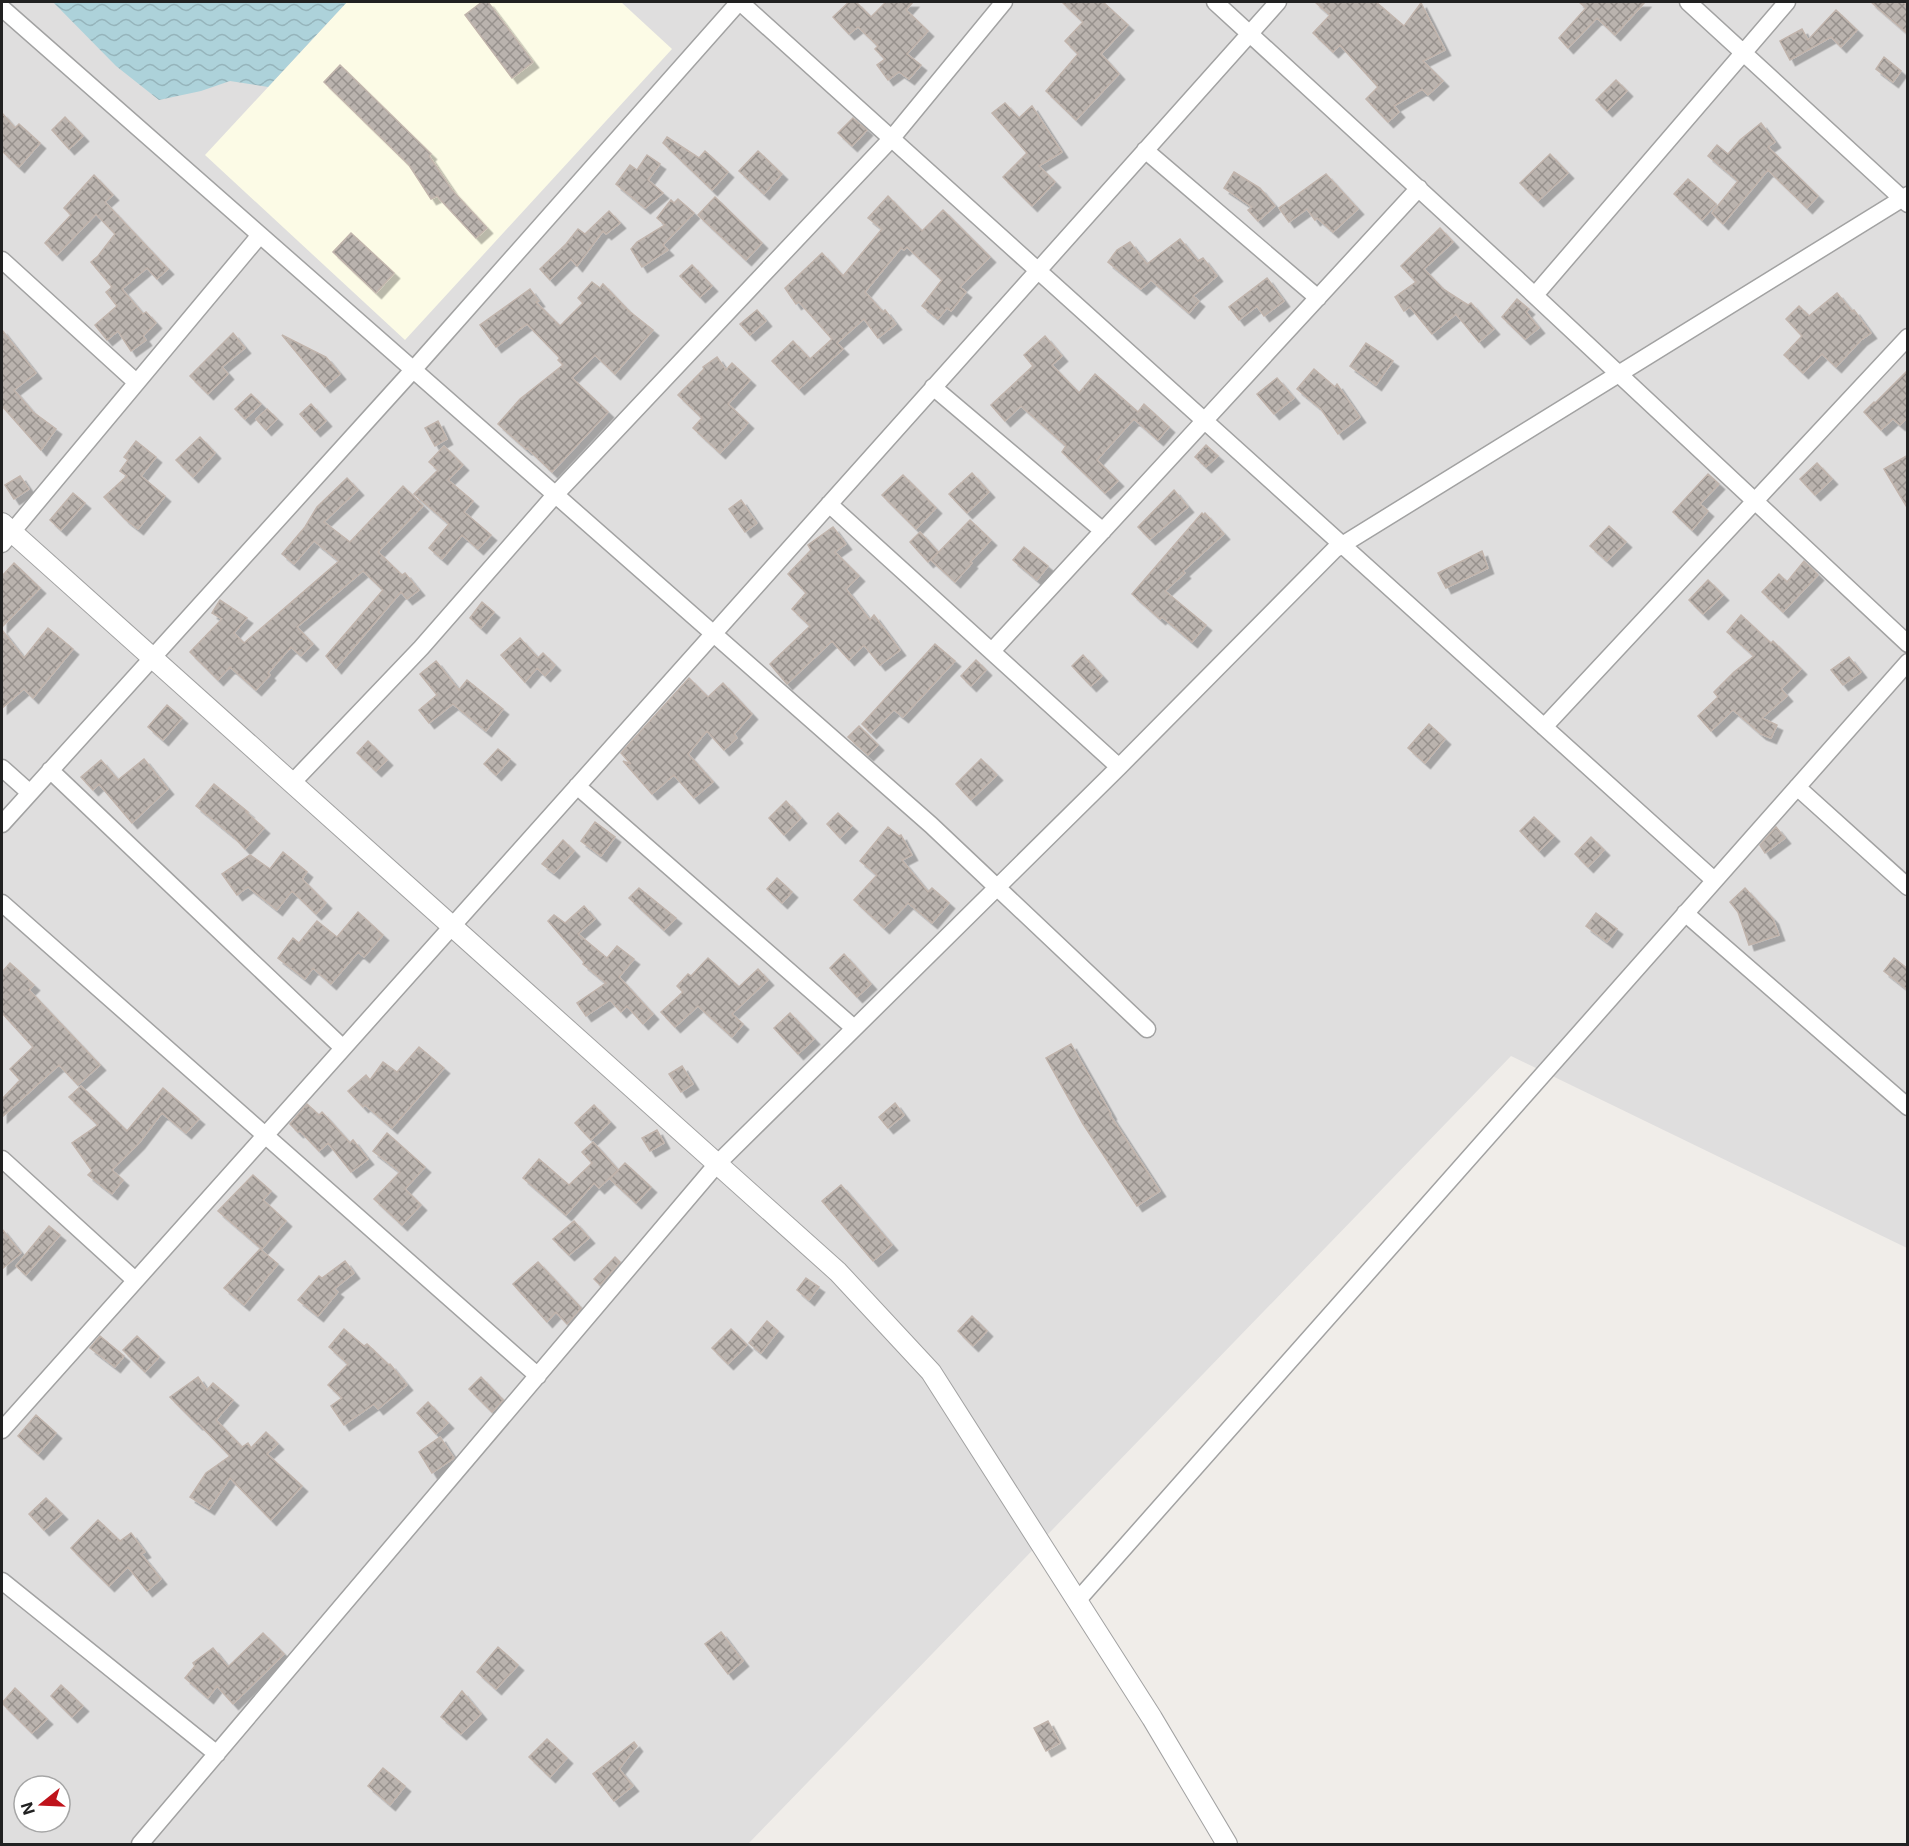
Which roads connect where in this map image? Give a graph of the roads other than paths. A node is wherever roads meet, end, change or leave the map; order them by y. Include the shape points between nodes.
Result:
1 (740, 2) edge
2 (1004, 2) edge
3 (1215, 2) edge
4 (1278, 2) edge
5 (1688, 2) edge
6 (1787, 2) edge
7 (2, 8) edge
8 (1250, 33) junction
9 (1743, 52) junction
10 (892, 138) junction
11 (1145, 150) junction
12 (1419, 188) junction
13 (1905, 199) edge
14 (260, 235) junction
15 (2, 260) edge
16 (1038, 270) junction
17 (1535, 295) junction
18 (1318, 298) junction
19 (1908, 337) edge
20 (413, 370) junction
21 (1619, 374) junction
22 (136, 382) junction
23 (933, 387) junction
24 (1205, 421) junction
25 (555, 495) junction
26 (1754, 501) junction
27 (829, 504) junction
28 (1103, 531) junction
29 (5, 533) edge
30 (1342, 545) junction
31 (713, 634) junction
32 (1908, 644) edge
33 (992, 651) junction
34 (152, 658) junction
35 (1908, 662) edge
36 (1544, 726) junction
37 (1119, 767) junction
38 (2, 768) edge
39 (50, 770) junction
40 (292, 783) junction
41 (577, 786) junction
42 (1797, 787) junction
43 (30, 793) junction
44 (2, 824) edge
45 (1714, 880) junction
46 (996, 886) junction
47 (1908, 887) edge
48 (2, 903) edge
49 (1685, 914) junction
50 (452, 926) junction
51 (854, 1028) junction
52 (1147, 1029) dead end
53 (343, 1048) junction
54 (1908, 1107) edge
55 (265, 1136) junction
56 (2, 1159) edge
57 (717, 1164) junction
58 (135, 1280) junction
59 (538, 1376) junction
60 (2, 1430) edge
61 (2, 1581) edge
62 (1077, 1601) junction
63 (217, 1754) junction
64 (141, 1845) edge
65 (1227, 1845) edge

1 - 10 street
1 - 20 street
2 - 10 street
3 - 8 street
4 - 8 street
5 - 9 street
6 - 9 street
7 - 14 street
8 - 11 street
8 - 12 street
9 - 13 street
9 - 17 street
10 - 16 street
10 - 25 street
11 - 16 street
11 - 18 street
12 - 17 street
12 - 18 street
13 - 21 street
14 - 20 street
14 - 22 street
15 - 22 street
16 - 23 street
16 - 24 street
17 - 21 street
18 - 24 street
19 - 26 street
20 - 25 street
20 - 34 street
21 - 26 street
21 - 30 street
22 - 29 street
23 - 27 street
23 - 28 street
24 - 28 street
24 - 30 street
25 - 31 street
25 - 40 street via 421,648
26 - 32 street
26 - 36 street
27 - 31 street
27 - 33 street
28 - 33 street
29 - 34 street
30 - 36 street
30 - 37 street
31 - 41 street
31 - 46 street
33 - 37 street
34 - 39 street
34 - 40 street
35 - 42 street
36 - 45 street
37 - 46 street
38 - 43 street
39 - 43 street
39 - 53 street
40 - 50 street
41 - 50 street
41 - 51 street
42 - 45 street
42 - 47 street
43 - 44 street
45 - 49 street
46 - 51 street
46 - 52 street
48 - 55 street
49 - 54 street
49 - 62 street
50 - 53 street
50 - 57 street
51 - 57 street
53 - 55 street
55 - 58 street
55 - 59 street
56 - 58 street
57 - 59 street
57 - 62 street via 838,1272 931,1372
58 - 60 street
59 - 63 street
61 - 63 street
62 - 65 street
63 - 64 street

